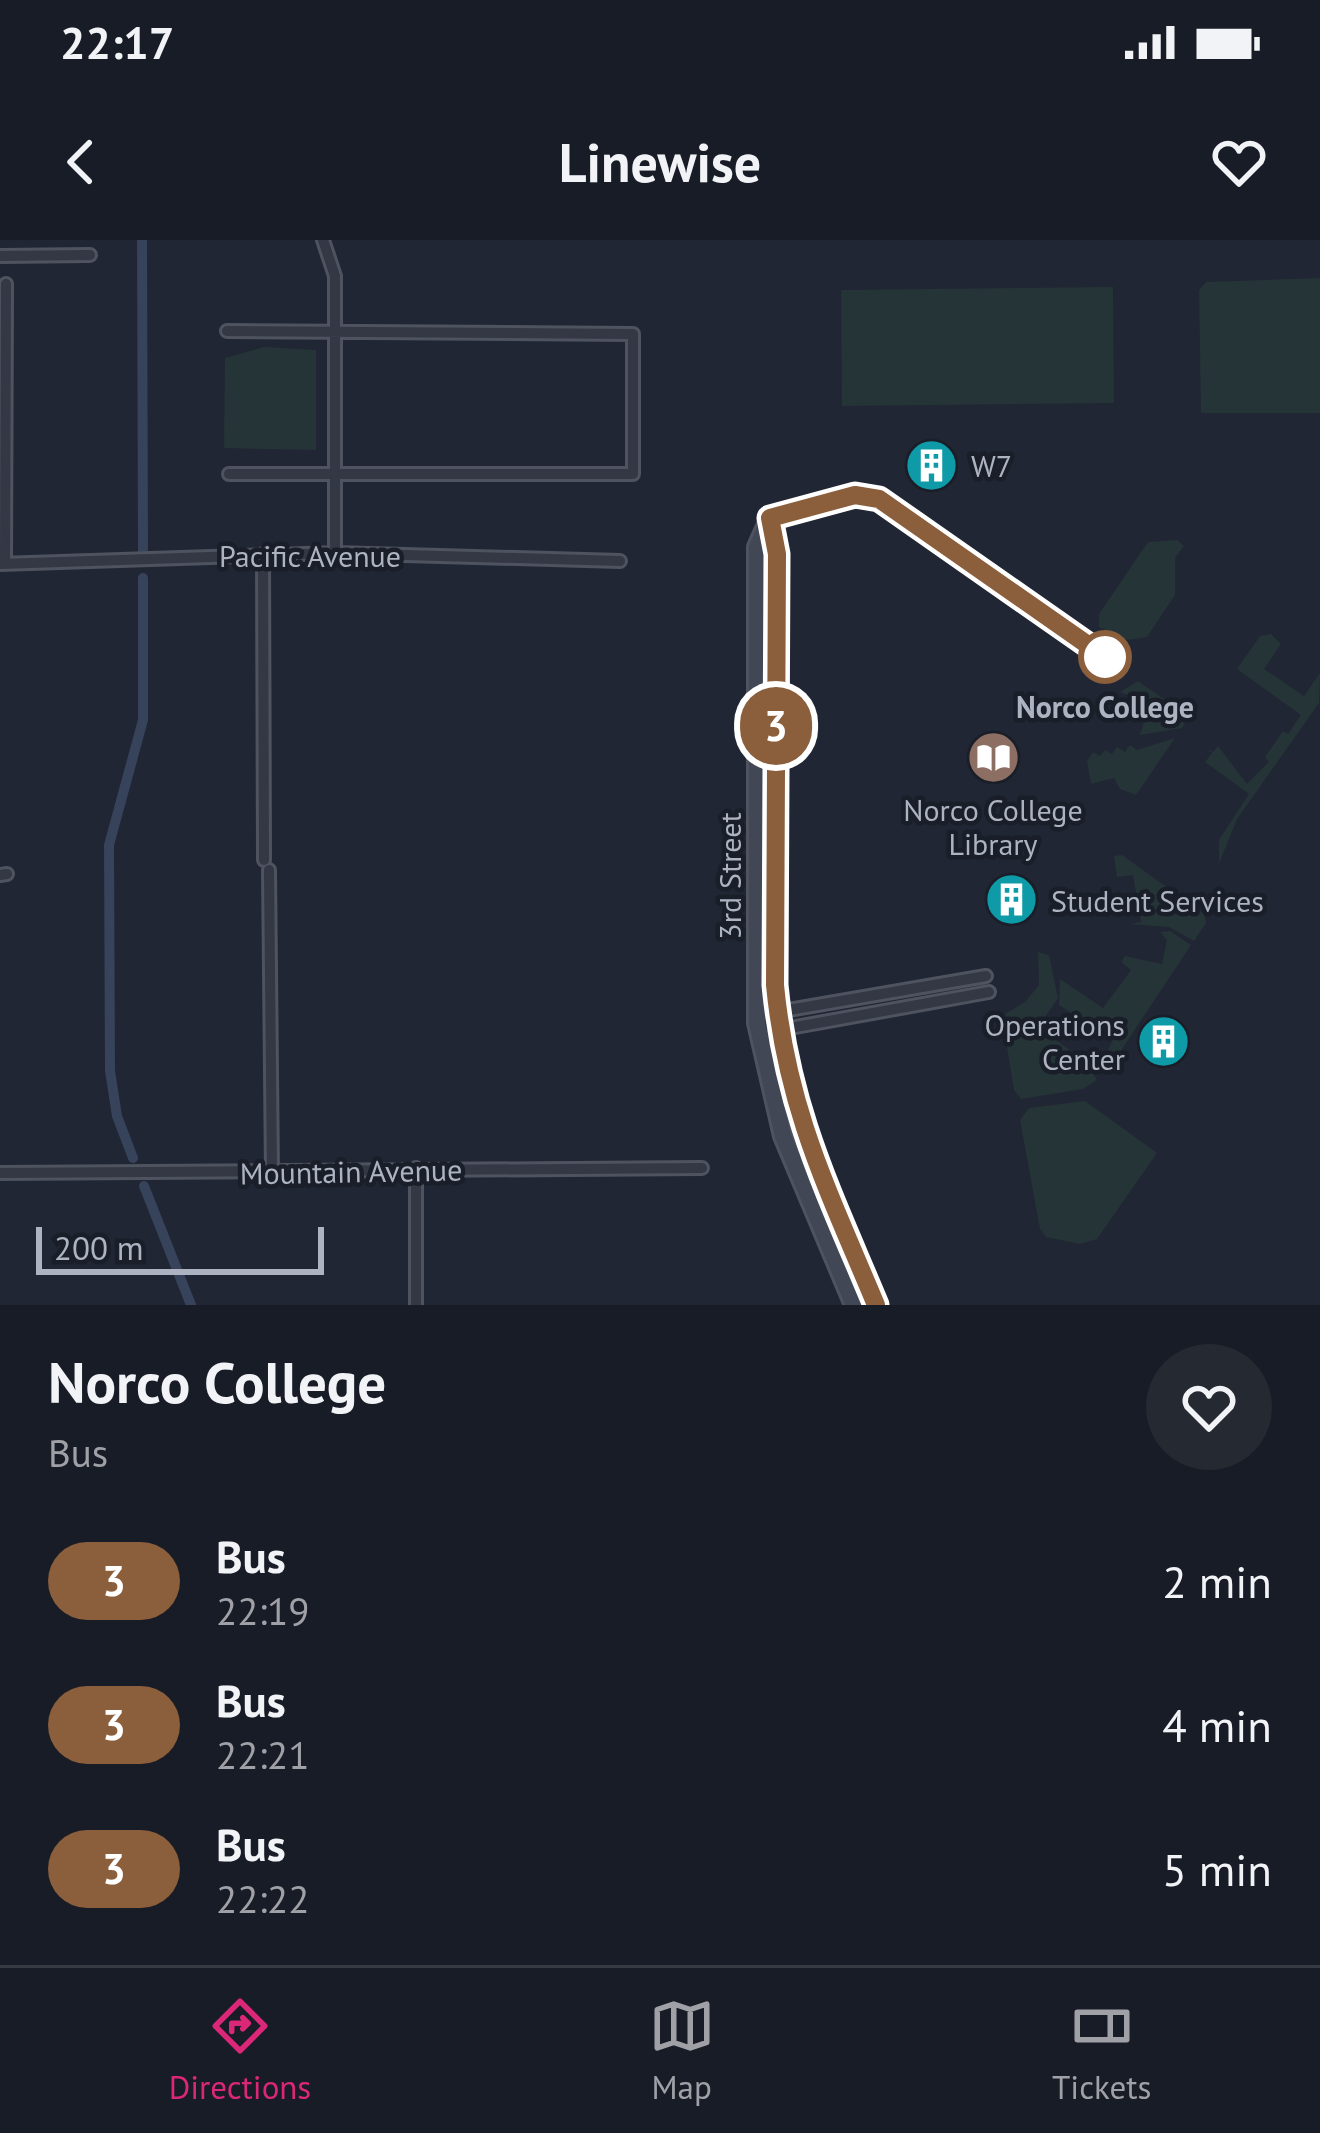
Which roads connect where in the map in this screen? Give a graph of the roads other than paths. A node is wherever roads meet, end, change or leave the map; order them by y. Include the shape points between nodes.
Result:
1 (323, 240) edge
2 (90, 255) dead end
3 (0, 256) edge
4 (6, 284) dead end
5 (227, 331) dead end
6 (333, 332) junction
7 (229, 474) dead end
8 (333, 475) junction
9 (335, 553) junction
10 (263, 554) junction
11 (620, 560) dead end
12 (2, 564) edge
13 (986, 976) dead end
14 (989, 992) dead end
15 (778, 1020) junction
16 (757, 1022) junction
17 (416, 1168) junction
18 (702, 1168) dead end
19 (0, 1173) edge
20 (272, 1173) junction
21 (864, 1277) junction
22 (844, 1283) junction
23 (416, 1305) edge
24 (854, 1305) edge
25 (876, 1305) edge

1 - 6 street via 335,276
2 - 3 street
4 - 12 street
5 - 6 street
6 - 8 street
6 - 8 street via 633,334 633,474
7 - 8 street
8 - 9 street
9 - 10 street, Pacific Avenue
9 - 11 street, Pacific Avenue
10 - 12 street, Pacific Avenue
10 - 20 street
13 - 15 street
14 - 15 street
15 - 16 street
15 - 16 street, 3rd Street via 777,554 770,518 757,548
15 - 21 street, 3rd Street via 796,1114
16 - 22 street, 3rd Street via 783,1136
17 - 18 street, Mountain Avenue
17 - 20 street, Mountain Avenue
17 - 23 street
19 - 20 street, Mountain Avenue
21 - 22 street
21 - 25 street, 3rd Street
22 - 24 street, 3rd Street

